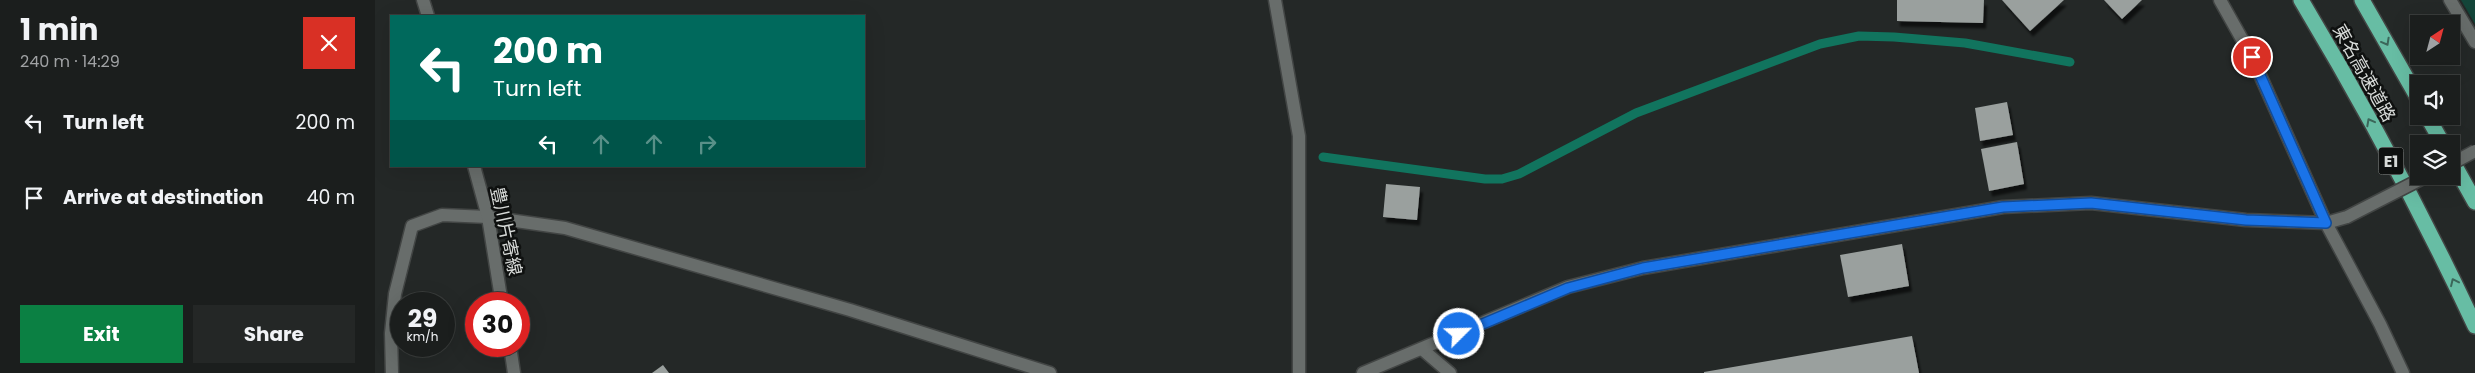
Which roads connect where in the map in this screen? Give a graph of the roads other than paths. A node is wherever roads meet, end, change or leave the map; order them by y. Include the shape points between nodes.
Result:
1 (423, 0) edge
2 (1275, 0) edge
3 (2220, 0) edge
4 (2301, 0) edge
5 (2362, 0) edge
6 (2450, 0) edge
7 (428, 15) edge
8 (2475, 42) edge
9 (2410, 84) edge
10 (2475, 151) edge
11 (2460, 159) edge
12 (474, 167) edge
13 (2460, 175) edge
14 (2410, 185) edge
15 (2475, 202) edge
16 (487, 217) junction
17 (2326, 223) junction
18 (501, 292) edge
19 (2475, 326) edge
20 (1422, 349) junction
21 (512, 357) edge
22 (391, 373) edge
23 (515, 373) edge
24 (1050, 373) edge
25 (1299, 373) edge
26 (1363, 373) edge
27 (1450, 373) edge
28 (2403, 373) edge

1 - 7 street
2 - 25 street via 1299,136
3 - 17 street via 2252,57
19 -> 4 highway, 東名高速道路 / E1 via 2430,234
5 -> 9 highway, 東名高速道路
6 - 8 street
10 - 11 street, bridge
12 - 16 street, 豊川片寄線
13 - 15 highway
14 - 17 street, bridge via 2347,217
16 - 18 street, 豊川片寄線
16 - 22 street via 442,215 412,226 395,294
16 - 24 street via 565,228 849,310
17 - 20 street via 2246,220 2091,203 2003,207 1643,268 1568,288
17 - 28 street
20 - 26 street
20 - 27 street
21 - 23 street

